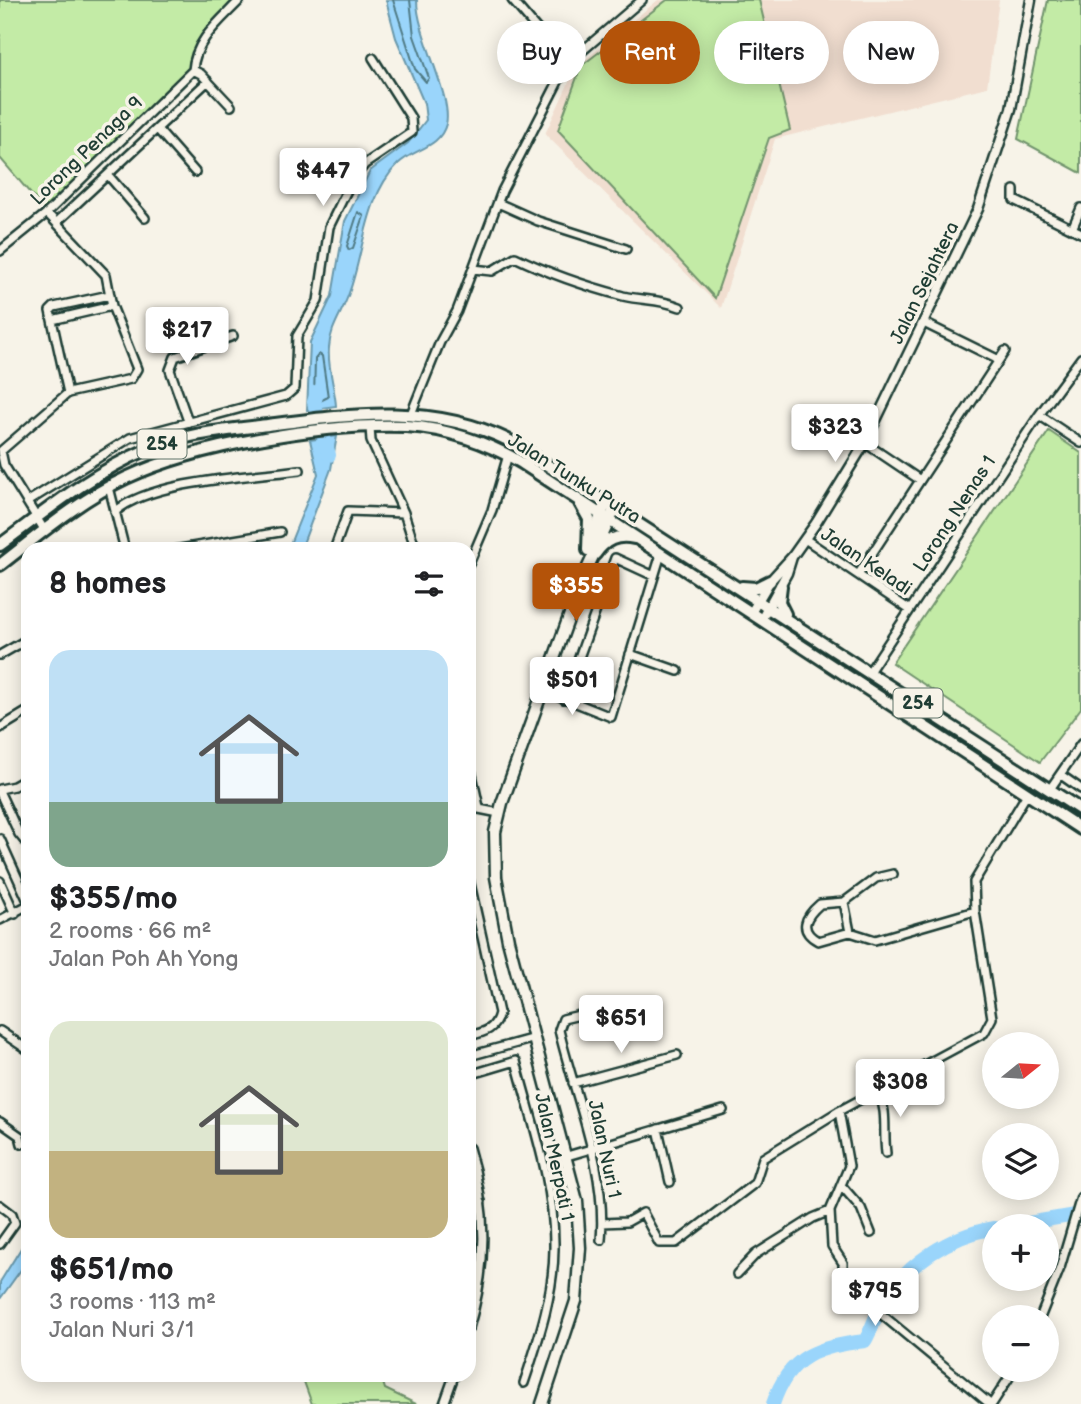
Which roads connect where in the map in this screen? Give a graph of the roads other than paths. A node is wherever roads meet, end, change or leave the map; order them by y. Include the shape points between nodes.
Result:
1 (240, 0) edge
2 (512, 0) edge
3 (642, 0) edge
4 (1031, 0) edge
5 (530, 21) edge
6 (586, 48) edge
7 (373, 58) dead end
8 (193, 70) junction
9 (208, 81) junction
10 (558, 84) edge
11 (231, 106) dead end
12 (158, 130) junction
13 (195, 172) dead end
14 (108, 175) junction
15 (1014, 190) dead end
16 (498, 203) junction
17 (1081, 208) edge
18 (47, 212) junction
19 (145, 218) dead end
20 (57, 222) junction
21 (1072, 229) junction
22 (1081, 233) edge
23 (626, 249) dead end
24 (0, 251) edge
25 (473, 269) junction
26 (109, 295) junction
27 (111, 306) junction
28 (680, 307) dead end
29 (52, 320) junction
30 (923, 323) junction
31 (233, 335) dead end
32 (1005, 351) dead end
33 (1081, 358) edge
34 (999, 360) junction
35 (68, 393) junction
36 (411, 414) junction
37 (1039, 415) junction
38 (188, 421) junction
39 (370, 427) junction
40 (865, 443) junction
41 (1081, 443) edge
42 (508, 455) junction
43 (1, 460) edge
44 (300, 470) dead end
45 (920, 480) junction
46 (109, 487) junction
47 (565, 491) junction
48 (27, 502) junction
49 (611, 505) junction
50 (115, 512) junction
51 (404, 513) junction
52 (36, 518) junction
53 (605, 518) junction
54 (45, 531) junction
55 (281, 532) dead end
56 (637, 539) junction
57 (805, 539) junction
58 (30, 542) edge
59 (123, 542) edge
60 (222, 542) edge
61 (337, 542) edge
62 (413, 542) edge
63 (0, 545) edge
64 (476, 548) edge
65 (21, 549) edge
66 (592, 552) junction
67 (661, 554) junction
68 (792, 557) junction
69 (0, 565) edge
70 (858, 575) junction
71 (653, 576) junction
72 (770, 581) junction
73 (733, 584) junction
74 (781, 586) junction
75 (759, 600) junction
76 (769, 606) junction
77 (910, 610) junction
78 (751, 613) junction
79 (786, 617) junction
80 (761, 620) junction
81 (21, 643) edge
82 (630, 654) junction
83 (0, 655) edge
84 (678, 671) dead end
85 (869, 672) junction
86 (544, 690) junction
87 (564, 699) junction
88 (21, 715) edge
89 (0, 728) edge
90 (1081, 744) edge
91 (1061, 775) junction
92 (21, 782) edge
93 (1050, 789) junction
94 (1081, 789) edge
95 (0, 791) edge
96 (1023, 791) junction
97 (476, 793) edge
98 (479, 807) joint
99 (1081, 810) edge
100 (499, 813) junction
101 (1061, 815) junction
102 (1081, 829) edge
103 (21, 833) edge
104 (0, 839) edge
105 (893, 874) dead end
106 (0, 881) edge
107 (21, 887) edge
108 (844, 902) junction
109 (21, 909) edge
110 (975, 911) junction
111 (18, 912) junction
112 (0, 920) edge
113 (476, 929) edge
114 (850, 932) junction
115 (609, 1008) dead end
116 (0, 1031) edge
117 (476, 1034) edge
118 (535, 1038) junction
119 (21, 1045) edge
120 (476, 1054) edge
121 (677, 1055) dead end
122 (476, 1073) edge
123 (573, 1083) junction
124 (879, 1092) junction
125 (723, 1110) dead end
126 (839, 1111) junction
127 (0, 1122) edge
128 (658, 1129) junction
129 (21, 1140) edge
130 (591, 1147) junction
131 (886, 1153) dead end
132 (567, 1156) junction
133 (476, 1179) edge
134 (670, 1182) dead end
135 (841, 1185) junction
136 (1081, 1198) edge
137 (481, 1201) junction
138 (476, 1202) edge
139 (0, 1205) edge
140 (830, 1211) junction
141 (602, 1223) junction
142 (871, 1233) dead end
143 (601, 1240) dead end
144 (0, 1244) edge
145 (737, 1273) dead end
146 (476, 1297) edge
147 (1045, 1305) edge
148 (452, 1382) edge
149 (1006, 1382) edge
150 (524, 1383) dead end
151 (444, 1404) edge
152 (542, 1404) edge
153 (991, 1404) edge

1 - 8 street via 205,37 194,56
2 - 5 street
3 - 6 street
4 - 30 street, Jalan Sejahtera via 1000,144 978,209
7 - 38 street via 411,118 412,132 365,164 329,227 318,301 297,336 295,388 286,396
8 - 9 street
8 - 18 street, Lorong Penaga 9
9 - 11 street
9 - 12 street
10 - 16 street
12 - 13 street
12 - 14 street
14 - 19 street
14 - 20 street
15 - 21 street via 1014,200 1025,208
16 - 23 street
16 - 25 street
17 - 21 street
18 - 20 street
18 - 24 street, Lorong Penaga 9
20 - 26 street via 106,275
21 - 22 street
25 - 28 street via 492,271 515,257 553,275
25 - 36 street
26 - 27 street
26 - 29 street via 54,306
27 - 29 street
27 - 35 street via 137,369 131,379
29 - 35 street
30 - 34 street
30 - 40 street, Jalan Sejahtera
31 - 38 street via 171,361
32 - 34 street
33 - 37 street, Lorong Nenas 1
34 - 45 street
35 - 43 street via 6,444
36 - 49 main road, Jalan Tunku Putra / 254 via 492,432
36 - 52 main road, Jalan Tunku Putra / 254 via 340,415 200,433 146,450 96,475
37 - 41 street
37 - 77 street, Lorong Nenas 1
38 - 48 street via 130,439
39 - 42 main road, Jalan Tunku Putra / 254 via 428,429 481,442
39 - 46 main road, Jalan Tunku Putra / 254 via 185,456
39 - 51 street
40 - 45 street
40 - 57 street, Jalan Sejahtera
42 - 47 main road, Jalan Tunku Putra / 254
42 - 64 street
43 - 48 street
44 - 50 street via 178,487 128,499
45 - 70 street
46 - 50 street
46 - 54 main road, Jalan Tunku Putra / 254
47 - 53 main road, Jalan Tunku Putra / 254
47 - 66 main road via 580,503 589,519
48 - 52 street
49 - 53 main road
49 - 73 main road, Jalan Tunku Putra / 254
50 - 59 street
51 - 61 street via 348,511
51 - 62 street
52 - 54 street
52 - 63 main road, Jalan Tunku Putra / 254
53 - 56 main road, Jalan Tunku Putra / 254
53 - 66 main road
54 - 58 main road, Jalan Tunku Putra / 254
55 - 60 street
56 - 66 main road via 613,538
56 - 67 main road, Jalan Tunku Putra / 254
57 - 68 street, Jalan Sejahtera
57 - 70 street, Jalan Keladi
65 - 69 main road, Jalan Tunku Putra / 254
66 - 86 main road
67 - 71 street
67 - 78 main road, Jalan Tunku Putra / 254
68 - 72 street, Jalan Sejahtera
68 - 74 street, Jalan Sejahtera
70 - 77 street, Jalan Keladi
71 - 82 street
71 - 87 street via 615,558
72 - 73 main road via 756,588
72 - 75 street, Jalan Sejahtera
73 - 75 main road, Jalan Tunku Putra / 254
74 - 76 street, Jalan Sejahtera
74 - 79 main road via 779,602
75 - 76 main road, Jalan Tunku Putra / 254
75 - 78 street, Jalan Sejahtera
76 - 79 main road, Jalan Tunku Putra / 254
76 - 80 street, Jalan Sejahtera
77 - 85 street, Lorong Nenas 1
78 - 80 main road, Jalan Tunku Putra / 254
79 - 85 main road, Jalan Tunku Putra / 254
80 - 96 main road, Jalan Tunku Putra / 254
81 - 83 street
82 - 84 street
82 - 87 street via 611,717
85 - 93 main road, Jalan Tunku Putra / 254
86 - 87 street
86 - 100 main road
88 - 89 street
90 - 91 street
91 - 93 street
91 - 94 street
92 - 95 street
93 - 96 main road
93 - 99 main road, Jalan Tunku Putra / 254
93 - 101 main road via 1052,803
95 - 103 street
96 - 101 main road, Jalan Tunku Putra / 254
96 - 110 street via 974,882
97 - 98 street
98 - 100 street
100 - 118 main road via 493,856 496,877
101 - 102 main road, Jalan Tunku Putra / 254
104 - 107 street
105 - 108 street via 876,878
106 - 111 street
108 - 114 street
108 - 114 street via 820,904 804,928 818,941
109 - 111 street
110 - 114 street via 875,940
110 - 124 street via 991,1024 984,1034
111 - 112 street
113 - 117 street via 499,1013 496,1023
115 - 123 street, Jalan Nuri 1 via 563,1019 559,1024
116 - 119 street
118 - 120 street
118 - 132 main road
121 - 123 street
122 - 150 street, Jalan Merpati 1 via 516,1061 548,1187 552,1280
123 - 130 street, Jalan Nuri 1
124 - 126 street
124 - 131 street via 887,1112 883,1131
125 - 128 street
126 - 135 street via 849,1158
126 - 141 street via 763,1158 755,1183 676,1243 659,1243 643,1213 626,1222
127 - 129 street
128 - 130 street
128 - 134 street
130 - 132 street
130 - 141 street, Jalan Nuri 1
132 - 152 main road via 577,1201 577,1291
133 - 137 street
135 - 140 street
135 - 142 street via 861,1208
136 - 147 street
137 - 138 street
137 - 146 street via 484,1262
139 - 144 street via 12,1214 14,1227
140 - 145 street via 756,1254
140 - 153 street via 832,1246 843,1263 844,1276 869,1304
141 - 143 street, Jalan Nuri 1
148 - 151 street
149 - 153 street

